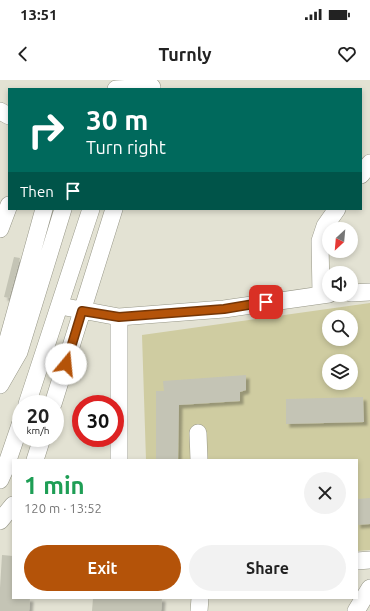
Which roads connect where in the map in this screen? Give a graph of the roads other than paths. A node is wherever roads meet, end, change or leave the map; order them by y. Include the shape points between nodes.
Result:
1 (152, 85) edge
2 (128, 87) edge
3 (370, 162) edge
4 (362, 174) edge
5 (8, 209) edge
6 (44, 210) edge
7 (63, 210) edge
8 (91, 210) edge
9 (114, 210) edge
10 (336, 210) edge
11 (0, 229) edge
12 (322, 266) edge
13 (370, 292) edge
14 (358, 293) edge
15 (322, 294) edge
16 (60, 306) junction
17 (82, 311) junction
18 (119, 317) junction
19 (0, 368) edge
20 (0, 386) edge
21 (30, 395) edge
22 (56, 395) edge
23 (198, 433) dead end
24 (12, 447) edge
25 (39, 447) edge
26 (35, 459) edge
27 (119, 459) edge
28 (199, 459) edge
29 (0, 480) edge
30 (12, 506) edge
31 (0, 521) edge
32 (370, 560) edge
33 (358, 561) edge
34 (370, 588) edge
35 (200, 599) edge
36 (199, 611) edge
37 (356, 611) edge

1 - 2 street
3 - 4 street
5 - 11 street
6 - 19 street
7 - 20 street via 20,352
8 - 16 street
9 - 17 street
10 - 12 street via 325,226 320,241
13 - 14 street
15 - 18 street via 224,309
16 - 17 street
16 - 21 street
17 - 18 street
17 - 22 street
18 - 27 street
23 - 28 street
24 - 29 street
25 - 26 street
30 - 31 street
32 - 33 street
34 - 37 street
35 - 36 street

